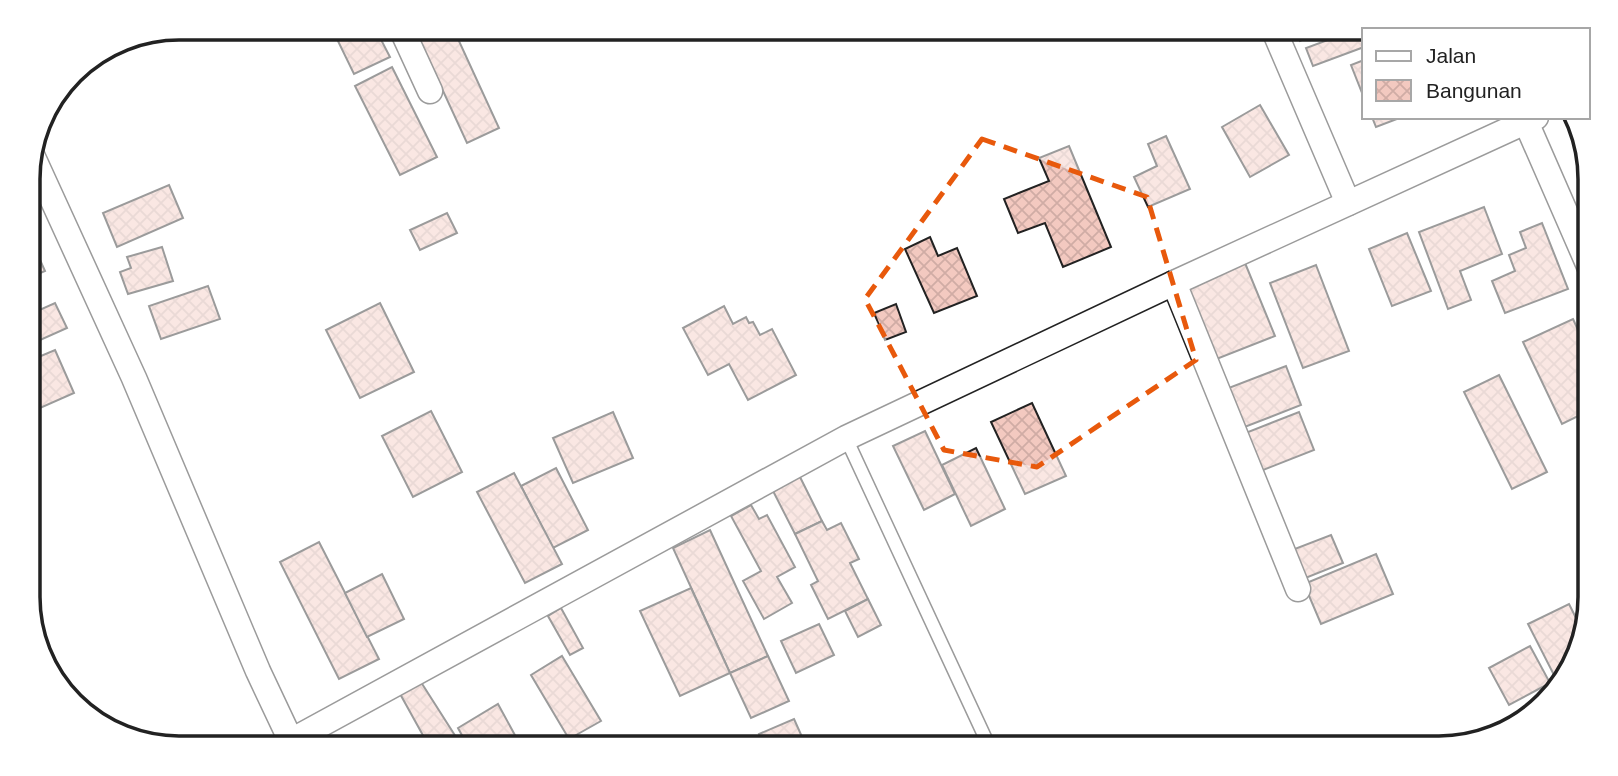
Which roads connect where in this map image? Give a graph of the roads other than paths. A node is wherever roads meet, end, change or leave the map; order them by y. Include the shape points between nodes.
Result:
1 (407, 40) edge
2 (1278, 40) edge
3 (430, 91) dead end
4 (1531, 119) edge
5 (41, 175) edge
6 (1348, 203) junction
7 (1578, 237) edge
8 (1174, 283) junction
9 (846, 438) junction
10 (1298, 589) dead end
11 (984, 735) edge
12 (281, 736) edge
13 (299, 736) edge

1 - 3 street
2 - 6 street
4 - 6 street
4 - 7 street
5 - 12 street via 134,378
6 - 8 street
8 - 9 street
8 - 10 street
9 - 11 lane
9 - 13 street

